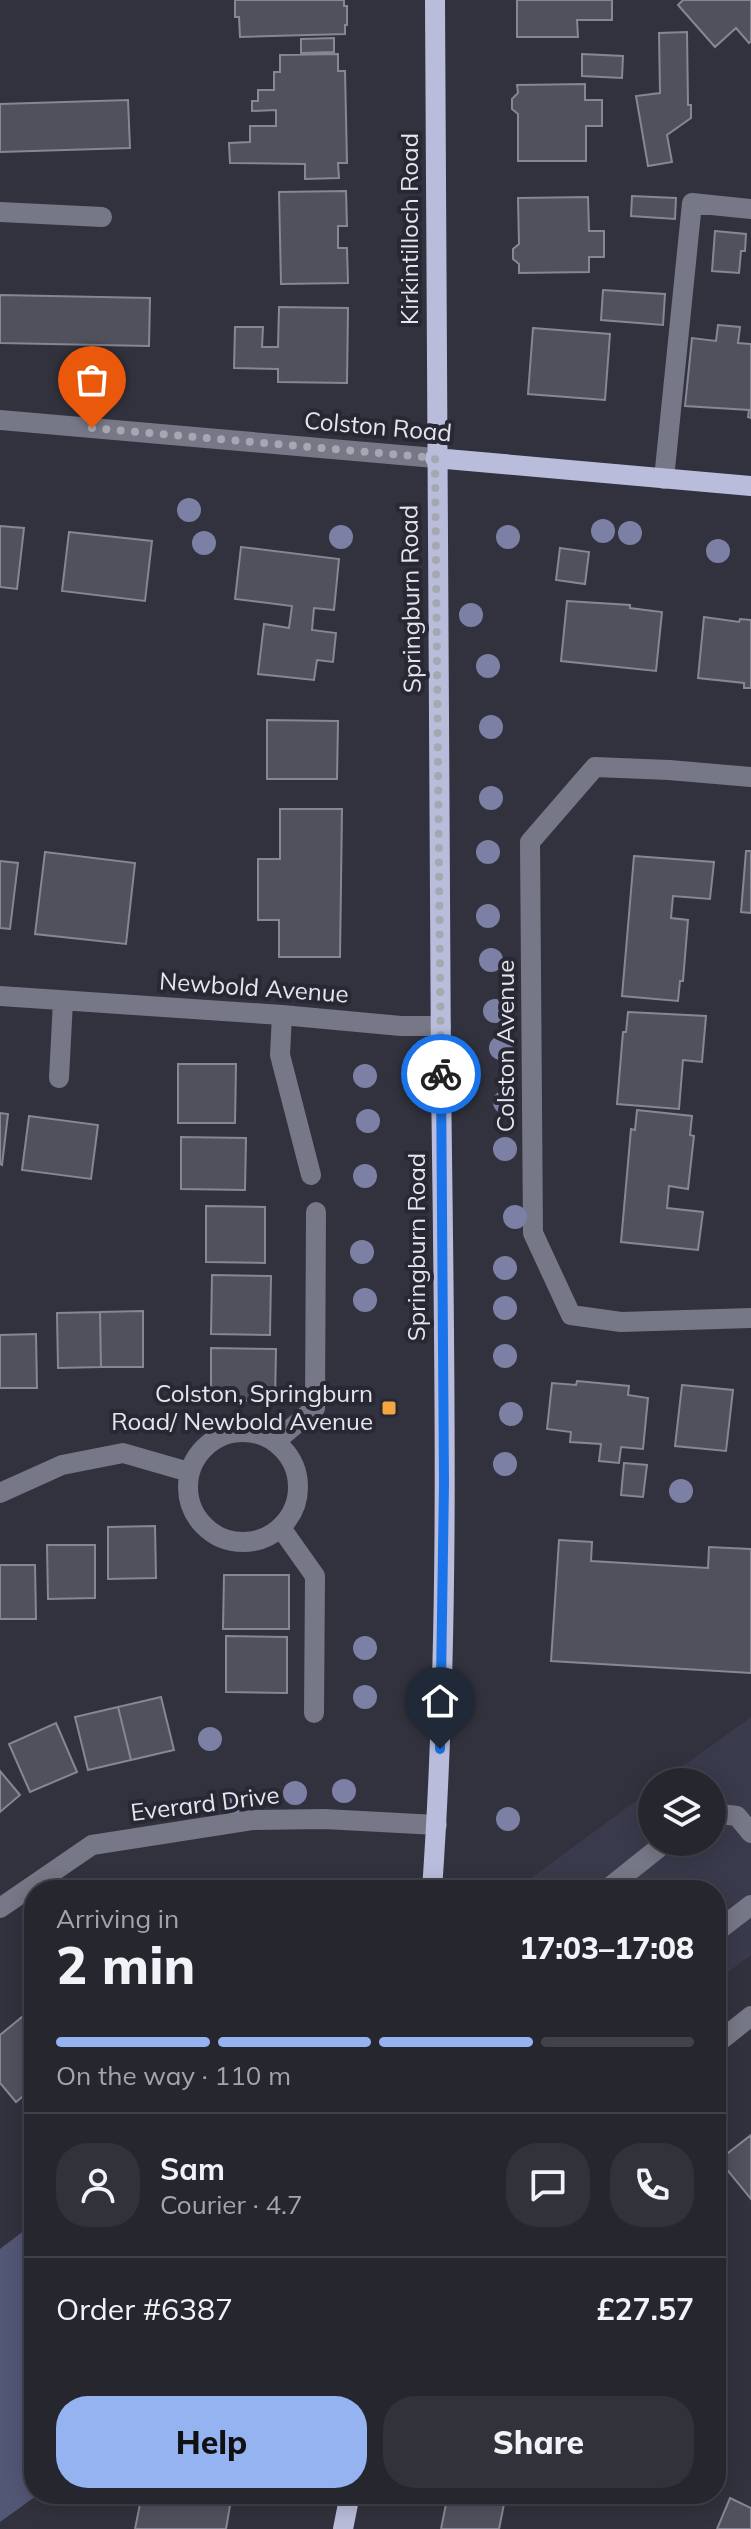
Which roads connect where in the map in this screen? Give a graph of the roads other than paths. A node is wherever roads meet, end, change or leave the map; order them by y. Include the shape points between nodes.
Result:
1 (435, 0) edge
2 (751, 209) edge
3 (0, 212) edge
4 (102, 217) dead end
5 (0, 420) edge
6 (435, 458) junction
7 (664, 479) junction
8 (751, 486) edge
9 (751, 777) edge
10 (0, 996) edge
11 (63, 1001) junction
12 (282, 1015) junction
13 (441, 1026) junction
14 (59, 1078) dead end
15 (311, 1175) dead end
16 (316, 1212) dead end
17 (751, 1318) edge
18 (275, 1442) junction
19 (189, 1472) junction
20 (0, 1493) edge
21 (281, 1528) junction
22 (314, 1713) dead end
23 (726, 1815) edge
24 (437, 1825) junction
25 (751, 1833) edge
26 (648, 1856) edge
27 (41, 1880) edge
28 (433, 1880) edge
29 (618, 1880) edge
30 (24, 1892) edge
31 (0, 1908) edge
32 (749, 1910) edge
33 (726, 1925) edge
34 (751, 2016) edge
35 (726, 2036) edge
36 (348, 2504) edge
37 (343, 2529) edge

1 - 6 main road, Kirkintilloch Road
2 - 7 street via 692,203
3 - 4 street
5 - 6 street, Colston Road
6 - 7 main road, Colston Road
6 - 13 main road, Springburn Road
7 - 8 main road, Colston Road
9 - 17 street, Colston Avenue via 595,767 530,842 533,1233 539,1247 571,1315 621,1322
10 - 11 street, Newbold Avenue
11 - 12 street, Newbold Avenue
11 - 14 street
12 - 13 street, Newbold Avenue
12 - 15 street via 280,1055
13 - 24 main road, Springburn Road via 444,1483
16 - 18 street via 315,1408
18 - 19 street via 258,1433 228,1433 197,1455
18 - 21 street via 294,1463 298,1482 293,1512
19 - 20 street via 123,1453 62,1465
19 - 21 street via 188,1498 207,1530 224,1540 245,1542 264,1540
21 - 22 street via 315,1576
23 - 25 street via 737,1816
24 - 27 street, Everard Drive via 264,1819 92,1845
24 - 28 main road, Springburn Road
26 - 29 street
30 - 31 street, Everard Drive
32 - 33 street
34 - 35 street
36 - 37 main road

